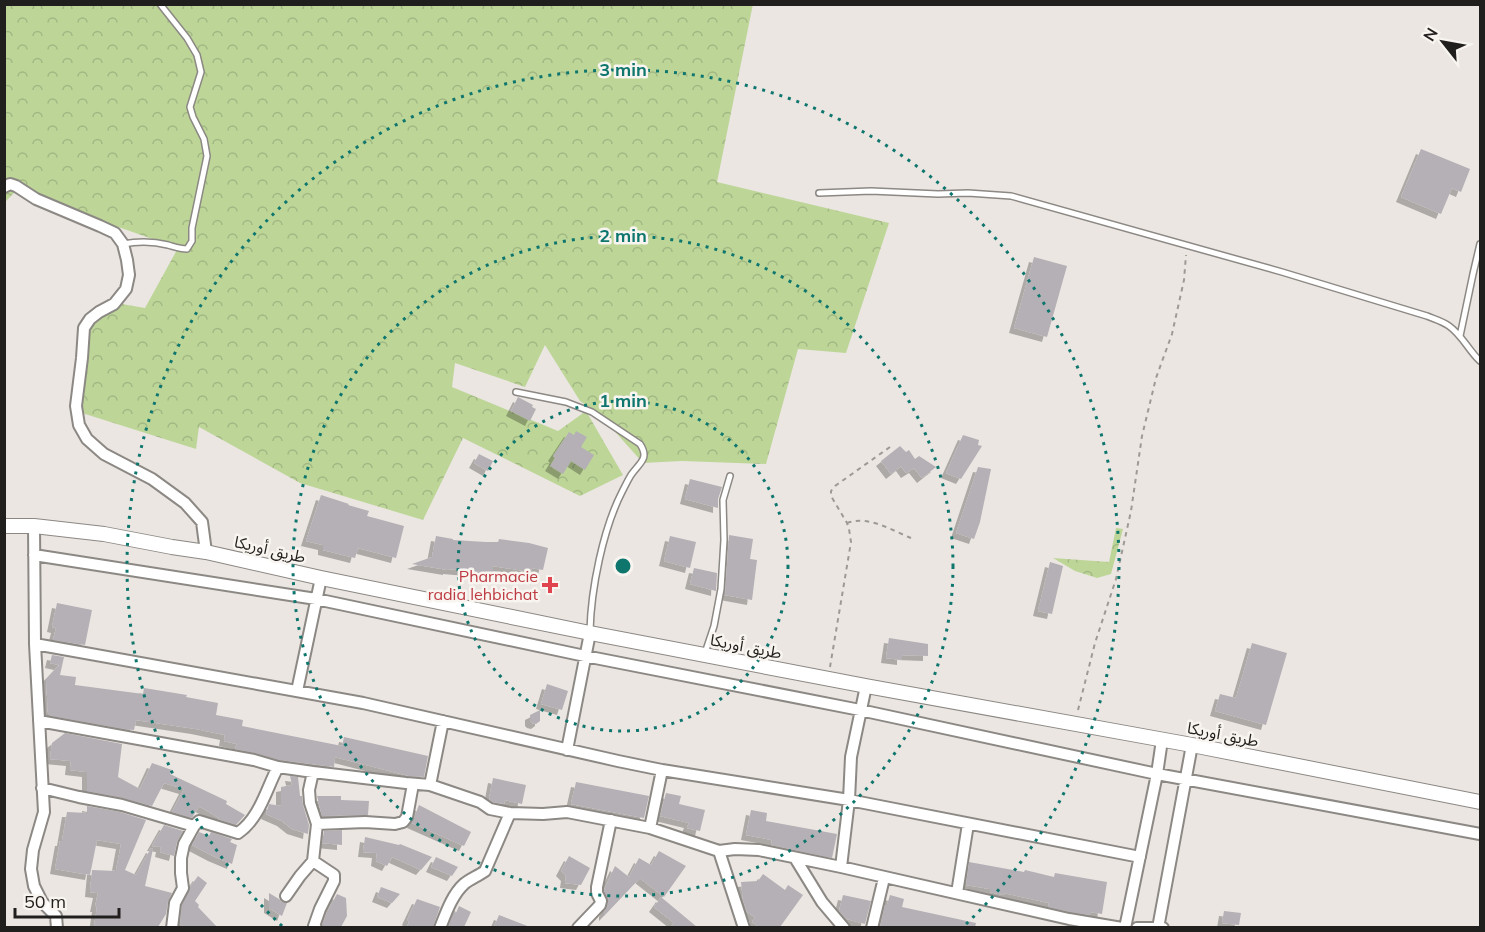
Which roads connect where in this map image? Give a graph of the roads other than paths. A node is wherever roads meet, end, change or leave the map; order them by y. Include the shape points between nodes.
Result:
1 (160, 4) edge
2 (4, 187) edge
3 (819, 193) dead end
4 (123, 244) junction
5 (1480, 244) edge
6 (1460, 336) junction
7 (1480, 361) edge
8 (516, 392) dead end
9 (730, 476) dead end
10 (4, 526) edge
11 (34, 526) junction
12 (206, 552) junction
13 (34, 555) junction
14 (321, 578) junction
15 (316, 599) junction
16 (590, 633) junction
17 (35, 644) junction
18 (705, 655) junction
19 (585, 656) junction
20 (866, 686) junction
21 (297, 691) junction
22 (860, 710) junction
23 (39, 721) junction
24 (443, 721) junction
25 (1162, 740) junction
26 (1192, 745) junction
27 (567, 750) junction
28 (278, 767) junction
29 (662, 770) junction
30 (313, 772) junction
31 (1157, 774) junction
32 (1187, 779) junction
33 (413, 784) junction
34 (430, 785) junction
35 (42, 788) junction
36 (849, 800) junction
37 (1480, 802) edge
38 (510, 813) junction
39 (611, 820) junction
40 (317, 824) junction
41 (968, 824) junction
42 (194, 826) junction
43 (650, 828) junction
44 (1480, 834) edge
45 (719, 851) junction
46 (1140, 857) junction
47 (795, 858) junction
48 (313, 861) junction
49 (841, 867) junction
50 (884, 878) junction
51 (957, 893) junction
52 (286, 897) dead end
53 (1068, 923) edge
54 (57, 927) edge
55 (172, 927) edge
56 (315, 927) edge
57 (440, 927) edge
58 (578, 927) edge
59 (744, 927) edge
60 (844, 927) edge
61 (872, 927) edge
62 (1123, 927) edge
63 (1137, 927) edge
64 (1160, 927) edge

1 - 4 lane via 197,55 201,72 190,106 207,156 188,249 139,241
2 - 4 street via 16,186 36,199 115,233
3 - 6 lane via 1011,196 1427,316 1447,324
4 - 12 street via 129,275 126,289 84,328 76,406 79,425 87,439 104,454 152,479 185,503 202,522
5 - 6 lane
6 - 7 lane
8 - 16 lane via 566,402 591,412 644,450 644,459 631,475 610,518 591,606
9 - 18 lane via 723,500 721,589
10 - 11 street, طريق أوريكا
11 - 12 street, طريق أوريكا
11 - 13 street
12 - 14 street, طريق أوريكا
13 - 15 street
13 - 17 street
14 - 15 street
14 - 16 street, طريق أوريكا
15 - 19 street
15 - 21 street
16 - 18 street, طريق أوريكا
16 - 19 street
17 - 21 street
17 - 23 street
18 - 20 street, طريق أوريكا
19 - 22 street
19 - 27 street
20 - 22 street
20 - 25 street, طريق أوريكا
21 - 24 street
22 - 31 street
22 - 36 street
23 - 28 street
23 - 35 street
24 - 27 street
24 - 34 street
25 - 26 street, طريق أوريكا
25 - 31 street
26 - 32 street
26 - 37 street, طريق أوريكا
27 - 29 street
28 - 30 street
28 - 42 street via 244,829 238,833 199,821
29 - 36 street
29 - 43 street
30 - 33 street
30 - 40 street via 309,790
31 - 32 street
31 - 46 street
32 - 44 street
32 - 64 street
33 - 34 street
33 - 40 street via 403,822
34 - 38 street
35 - 42 street
35 - 54 street via 44,812 31,869 34,886 42,902 56,916
36 - 41 street
36 - 49 street
38 - 39 street via 567,812
38 - 57 street via 484,871 456,892
39 - 43 street
39 - 58 street via 597,887 600,905
40 - 48 street
41 - 46 street
41 - 51 street
42 - 55 street via 184,844 183,888 175,903
43 - 45 street
45 - 47 street via 759,850
45 - 59 street
46 - 62 street
47 - 49 street
47 - 60 street via 822,902
48 - 52 street
48 - 56 street via 334,874
49 - 50 street
50 - 51 street
50 - 61 street
51 - 53 street
53 - 62 street
63 - 64 street

